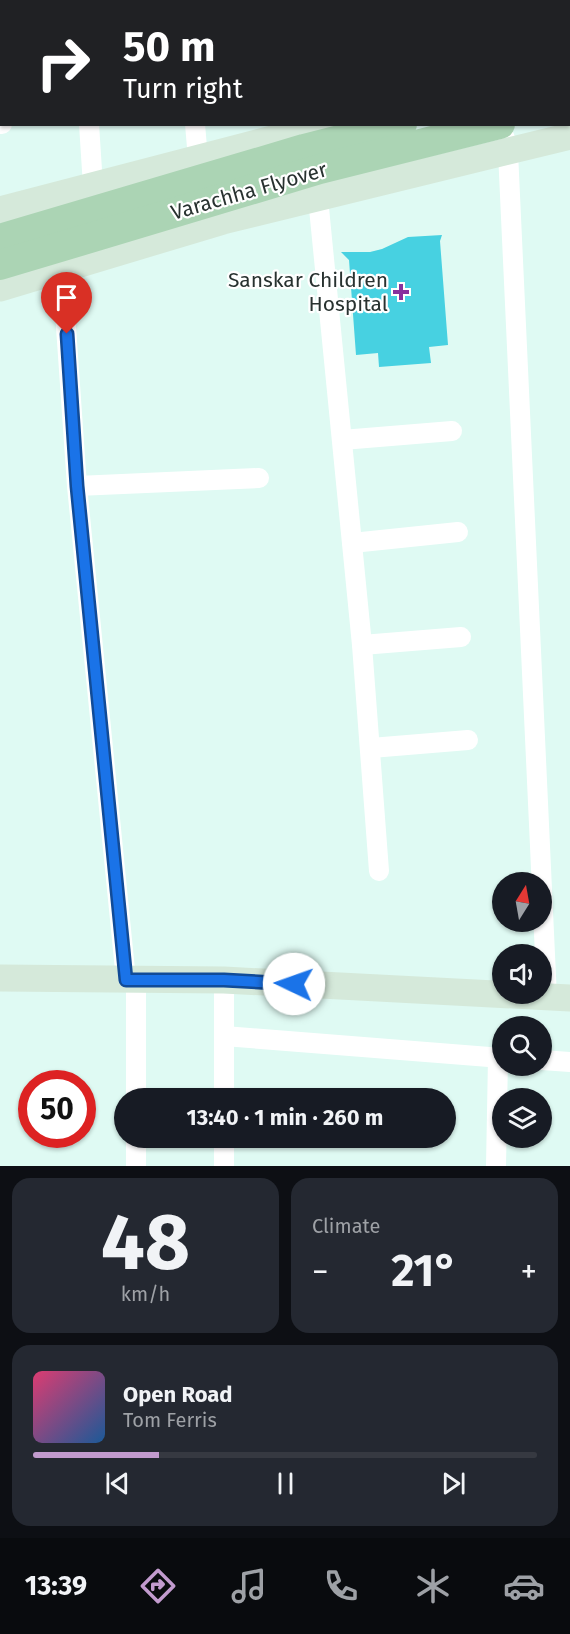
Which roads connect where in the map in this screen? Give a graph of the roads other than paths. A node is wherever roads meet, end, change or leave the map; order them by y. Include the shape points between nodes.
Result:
1 (89, 126) edge
2 (195, 126) edge
3 (318, 126) edge
4 (394, 126) edge
5 (503, 134) edge
6 (570, 136) edge
7 (198, 159) junction
8 (93, 186) junction
9 (318, 198) junction
10 (0, 210) edge
11 (0, 240) edge
12 (0, 265) edge
13 (62, 268) junction
14 (0, 288) edge
15 (452, 431) dead end
16 (342, 440) junction
17 (259, 478) dead end
18 (77, 486) junction
19 (458, 532) dead end
20 (352, 543) junction
21 (461, 637) dead end
22 (362, 645) junction
23 (468, 740) dead end
24 (371, 748) junction
25 (379, 872) dead end
26 (0, 978) edge
27 (131, 980) junction
28 (224, 980) junction
29 (559, 998) edge
30 (224, 1036) junction
31 (492, 1057) edge
32 (552, 1061) edge
33 (570, 1062) edge
34 (499, 1076) edge
35 (136, 1088) edge
36 (224, 1088) edge
37 (136, 1148) edge
38 (224, 1148) edge
39 (136, 1166) edge
40 (224, 1166) edge
41 (496, 1166) edge

1 - 8 street
2 - 7 street
3 - 7 street
4 - 11 main road, Varachha Flyover
5 - 6 street
5 - 9 street
5 - 12 main road, Varachha Flyover via 320,169
5 - 29 street
7 - 8 street
8 - 10 street
9 - 13 street
9 - 16 street
13 - 14 street
13 - 18 street
15 - 16 street
16 - 20 street
17 - 18 street
18 - 27 street
19 - 20 street
20 - 22 street
21 - 22 street
22 - 24 street
23 - 24 street
24 - 25 street
26 - 27 street
27 - 28 street
27 - 35 street
28 - 29 street
28 - 30 street
30 - 31 street
30 - 36 street
32 - 33 street
34 - 41 street
37 - 39 street
38 - 40 street

